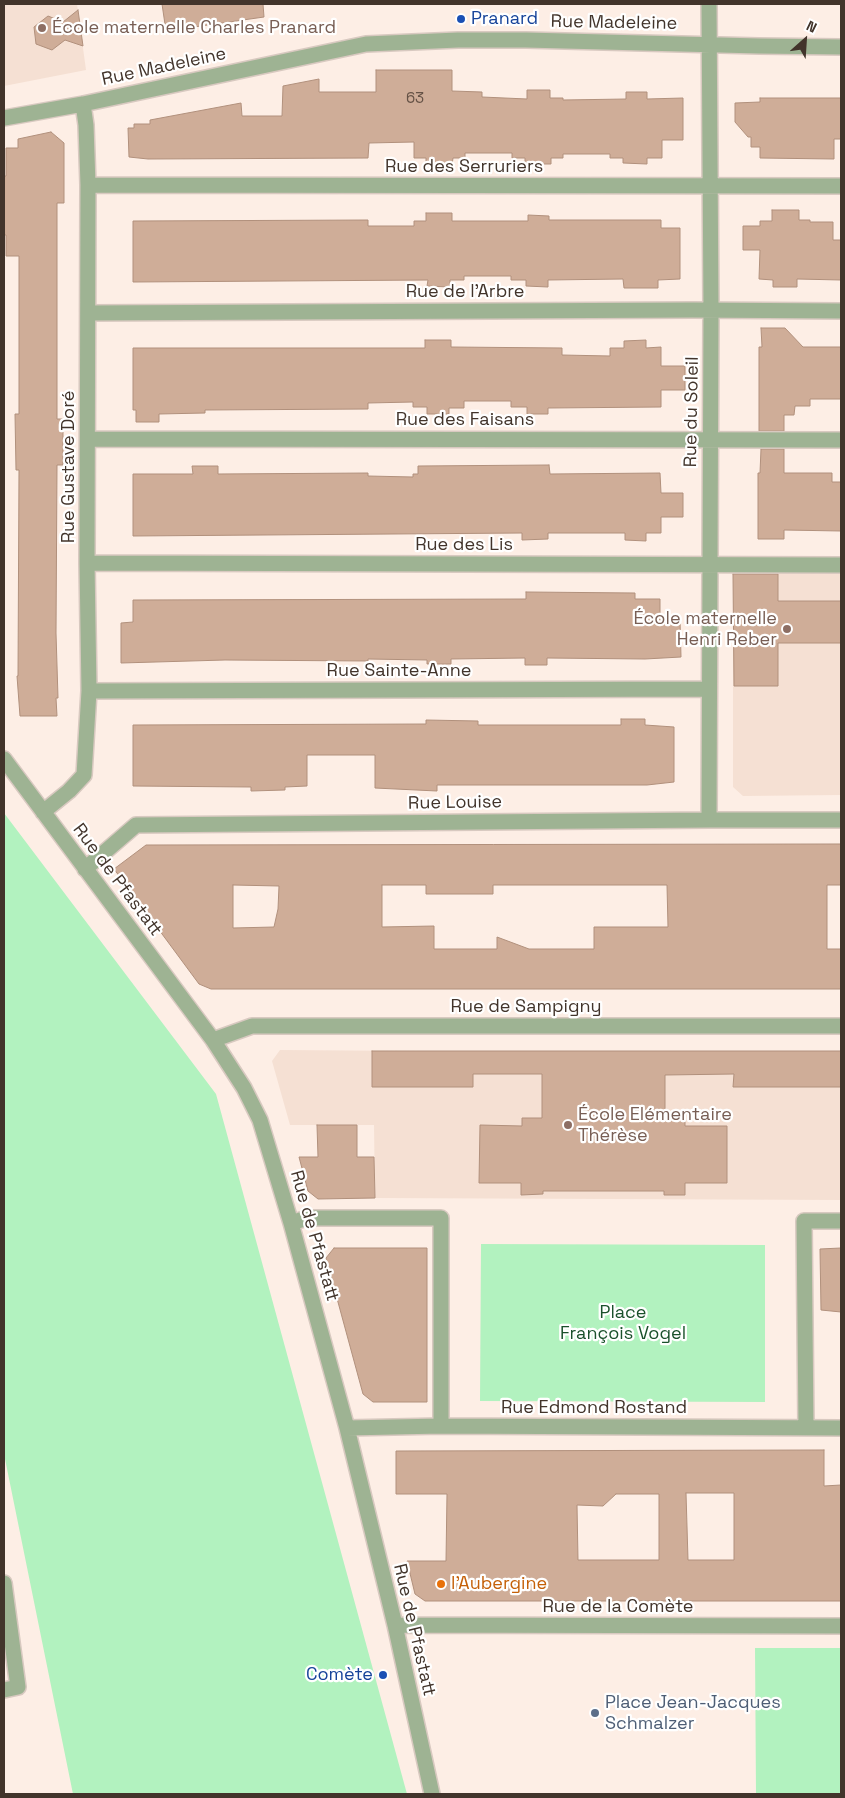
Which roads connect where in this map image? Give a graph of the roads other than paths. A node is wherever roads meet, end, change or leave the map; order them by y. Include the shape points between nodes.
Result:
1 (709, 4) edge
2 (709, 44) junction
3 (841, 47) edge
4 (83, 104) junction
5 (4, 118) edge
6 (88, 185) junction
7 (710, 186) junction
8 (841, 186) edge
9 (711, 310) junction
10 (841, 311) edge
11 (88, 313) junction
12 (88, 439) junction
13 (710, 440) junction
14 (841, 440) edge
15 (88, 563) junction
16 (710, 564) junction
17 (841, 565) edge
18 (709, 689) junction
19 (89, 691) junction
20 (4, 760) edge
21 (43, 812) junction
22 (709, 820) junction
23 (841, 820) edge
24 (85, 869) junction
25 (841, 1026) edge
26 (212, 1040) junction
27 (841, 1221) edge
28 (291, 1223) junction
29 (441, 1426) junction
30 (348, 1428) junction
31 (806, 1428) junction
32 (841, 1428) edge
33 (4, 1583) edge
34 (395, 1625) junction
35 (841, 1626) edge
36 (4, 1690) edge
37 (432, 1794) edge

1 - 2 street, Rue du Soleil
2 - 3 street, Rue Madeleine
2 - 4 street, Rue Madeleine via 526,40 366,44
2 - 7 street, Rue du Soleil
4 - 5 street, Rue Madeleine
4 - 6 street, Rue Gustave Doré
6 - 7 street, Rue des Serruriers
6 - 11 street, Rue Gustave Doré
7 - 8 street, Rue des Serruriers
7 - 9 street, Rue du Soleil
9 - 10 street, Rue de l'Arbre
9 - 11 street, Rue de l'Arbre
9 - 13 street, Rue du Soleil
11 - 12 street, Rue Gustave Doré
12 - 13 street, Rue des Faisans
12 - 15 street, Rue Gustave Doré
13 - 14 street, Rue des Faisans
13 - 16 street, Rue du Soleil
15 - 16 street, Rue des Lis
15 - 19 street, Rue Gustave Doré
16 - 17 street, Rue des Lis
16 - 18 street, Rue du Soleil
18 - 19 street, Rue Sainte-Anne
18 - 22 street, Rue du Soleil
19 - 21 street, Rue Gustave Doré via 84,775
20 - 21 street, Rue de Pfastatt
21 - 24 street, Rue de Pfastatt
22 - 23 street, Rue Louise
22 - 24 street, Rue Louise via 136,825
24 - 26 street, Rue de Pfastatt
25 - 26 street, Rue de Sampigny via 252,1026
26 - 28 street, Rue de Pfastatt via 244,1088 260,1120
27 - 31 street via 804,1221
28 - 29 street via 307,1218 442,1218
28 - 30 street, Rue de Pfastatt
29 - 30 street, Rue Edmond Rostand
29 - 31 street, Rue Edmond Rostand
30 - 34 street, Rue de Pfastatt
31 - 32 street, Rue Edmond Rostand
33 - 36 street via 18,1687
34 - 35 street, Rue de la Comète
34 - 37 street, Rue de Pfastatt

